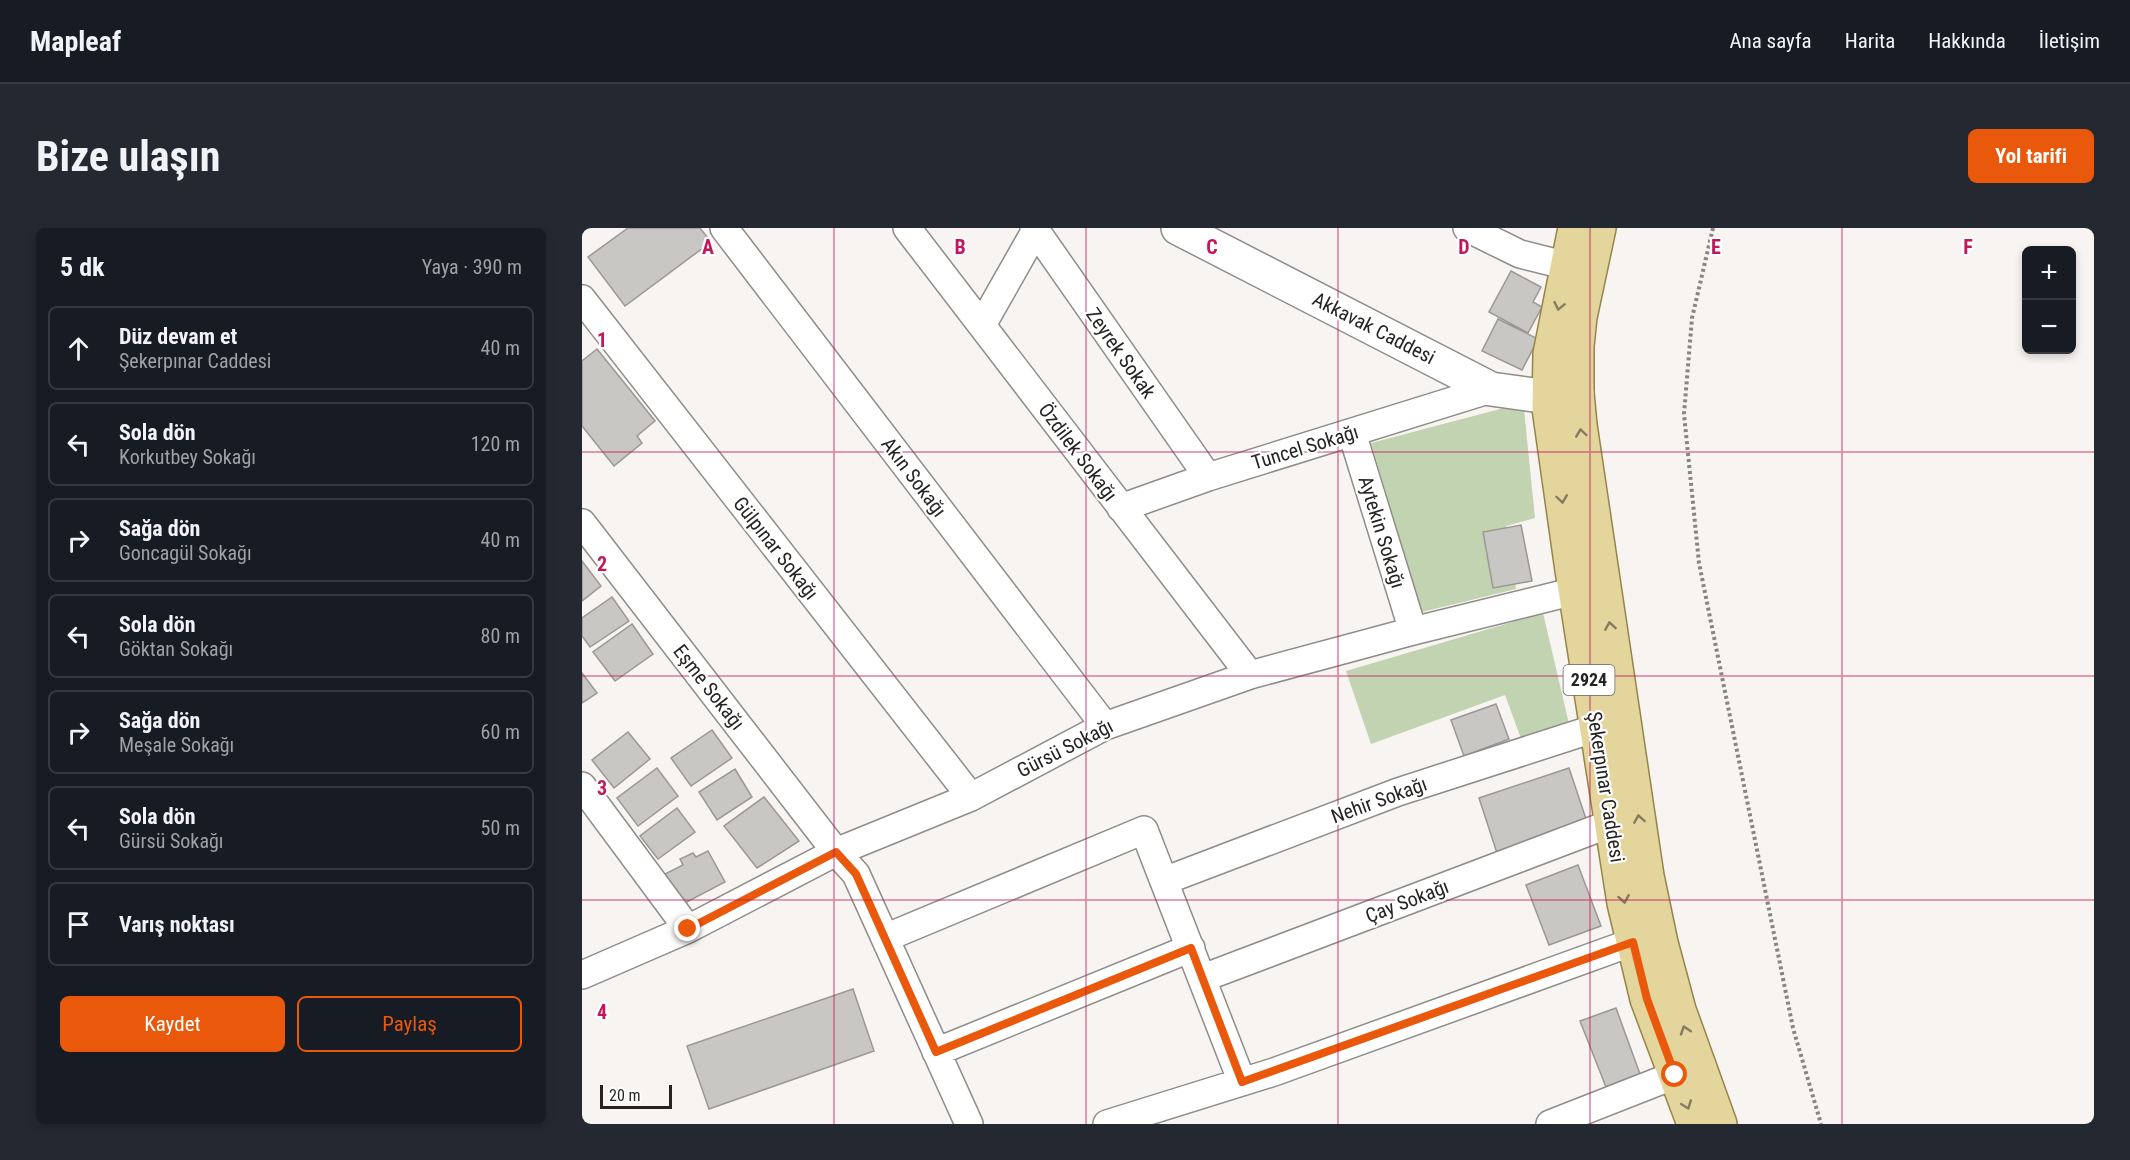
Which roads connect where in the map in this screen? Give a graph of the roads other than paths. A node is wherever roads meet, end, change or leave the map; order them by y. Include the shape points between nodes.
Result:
1 (724, 228) edge
2 (907, 228) edge
3 (1178, 228) edge
4 (1467, 228) edge
5 (1575, 228) edge
6 (1599, 228) edge
7 (1036, 229) edge
8 (1568, 266) junction
9 (582, 299) edge
10 (982, 326) junction
11 (1491, 389) junction
12 (1563, 395) junction
13 (1352, 433) junction
14 (1208, 477) junction
15 (1121, 508) junction
16 (582, 523) edge
17 (1575, 591) junction
18 (1413, 631) junction
19 (1250, 675) junction
20 (1105, 726) junction
21 (1596, 728) junction
22 (582, 786) edge
23 (971, 796) junction
24 (1612, 824) junction
25 (836, 852) junction
26 (1164, 881) junction
27 (688, 929) junction
28 (885, 938) junction
29 (1633, 942) junction
30 (1191, 948) junction
31 (582, 975) edge
32 (1203, 978) junction
33 (936, 1052) junction
34 (1675, 1075) junction
35 (1242, 1082) junction
36 (969, 1124) edge
37 (1107, 1124) edge
38 (1550, 1124) edge
39 (1694, 1124) edge
40 (1720, 1124) edge

1 - 20 street, Akın Sokağı
2 - 10 street, Özdilek Sokağı
3 - 11 street, Akkavak Caddesi
4 - 8 street via 1520,254
5 - 8 main road, Şekerpınar Caddesi / 2924
6 - 12 main road, Şekerpınar Caddesi / 2924 via 1577,346
7 - 10 street
7 - 14 street, Zeyrek Sokak
8 -> 12 main road, Şekerpınar Caddesi / 2924 via 1550,354
9 - 23 street, Gülpınar Sokağı
10 - 15 street, Özdilek Sokağı
11 - 12 street, Akkavak Caddesi
11 - 13 street, Tuncel Sokağı
12 -> 17 main road, Şekerpınar Caddesi / 2924
40 -> 12 main road, Şekerpınar Caddesi / 2924 via 1688,1037 1661,943 1647,876 1581,436
13 - 14 street, Tuncel Sokağı
13 - 18 street, Aytekin Sokağı
14 - 15 street, Tuncel Sokağı
15 - 19 street, Özdilek Sokağı
16 - 25 street, Eşme Sokağı
17 - 18 street, Gürsü Sokağı
17 - 21 main road, Şekerpınar Caddesi / 2924
18 - 19 street, Gürsü Sokağı
19 - 20 street, Gürsü Sokağı
20 - 23 street, Gürsü Sokağı
21 - 24 main road, Şekerpınar Caddesi / 2924
21 - 26 street, Nehir Sokağı via 1398,792
22 - 27 street
23 - 25 street, Gürsü Sokağı
24 -> 29 main road, Şekerpınar Caddesi / 2924
24 - 32 street, Çay Sokağı
25 - 27 street, Gürsü Sokağı
25 - 28 street, Eşme Sokağı via 856,874
26 - 28 street via 1144,830
26 - 30 street
27 - 31 street, Gürsü Sokağı
28 - 33 street, Eşme Sokağı
29 - 34 main road, Şekerpınar Caddesi / 2924 via 1647,999
29 - 35 street
30 - 32 street
30 - 33 street
32 - 35 street
33 - 36 street, Eşme Sokağı
34 - 38 street
34 -> 39 main road, Şekerpınar Caddesi / 2924
35 - 37 street

